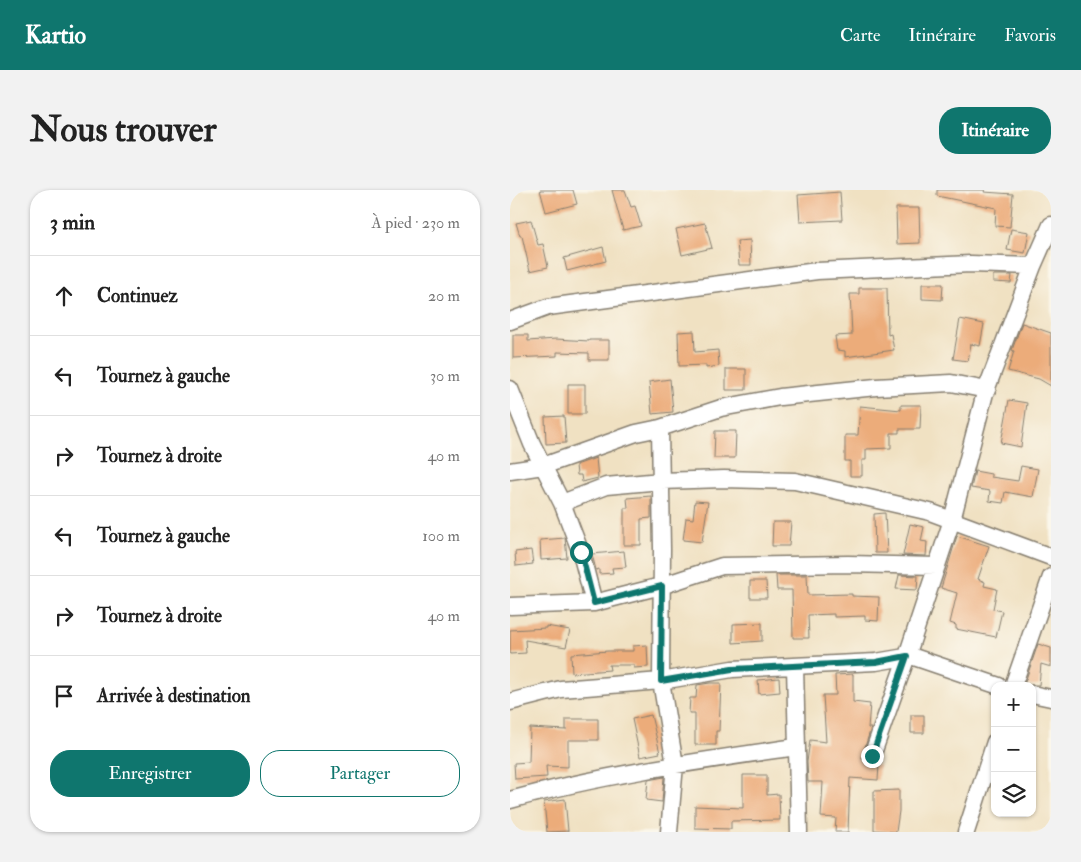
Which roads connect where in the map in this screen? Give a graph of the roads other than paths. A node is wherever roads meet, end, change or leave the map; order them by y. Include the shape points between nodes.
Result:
1 (1051, 225) edge
2 (1033, 266) junction
3 (510, 321) edge
4 (510, 388) edge
5 (987, 390) junction
6 (660, 428) junction
7 (543, 466) junction
8 (510, 471) edge
9 (661, 481) junction
10 (562, 504) junction
11 (952, 520) junction
12 (1051, 557) edge
13 (937, 566) junction
14 (1051, 577) edge
15 (662, 586) junction
16 (594, 603) junction
17 (510, 606) edge
18 (907, 656) junction
19 (795, 666) junction
20 (661, 681) junction
21 (1014, 682) edge
22 (991, 684) edge
23 (1036, 695) edge
24 (1051, 698) edge
25 (510, 702) edge
26 (796, 747) junction
27 (991, 754) edge
28 (872, 756) dead end
29 (675, 765) junction
30 (510, 800) edge
31 (669, 832) edge
32 (799, 832) edge
33 (966, 832) edge

1 - 2 street
2 - 3 street via 970,264 817,271 548,307
2 - 5 street
4 - 7 street
5 - 6 street via 951,383 876,386 780,397 721,408
5 - 11 street
6 - 7 street via 636,433
6 - 9 street
7 - 8 street
7 - 10 street
9 - 10 street via 606,486
9 - 11 street via 796,482 930,512
9 - 15 street
10 - 16 street via 581,552
11 - 12 street
11 - 13 street
13 - 15 street via 722,566
13 - 18 street
14 - 21 street
15 - 16 street
15 - 20 street
16 - 17 street
18 - 19 street via 876,662
18 - 22 street
18 - 28 street
19 - 20 street via 732,669
19 - 26 street
20 - 25 street via 561,689
20 - 29 street
23 - 24 street
26 - 29 street
26 - 32 street
27 - 33 street
29 - 30 street via 554,788
29 - 31 street

